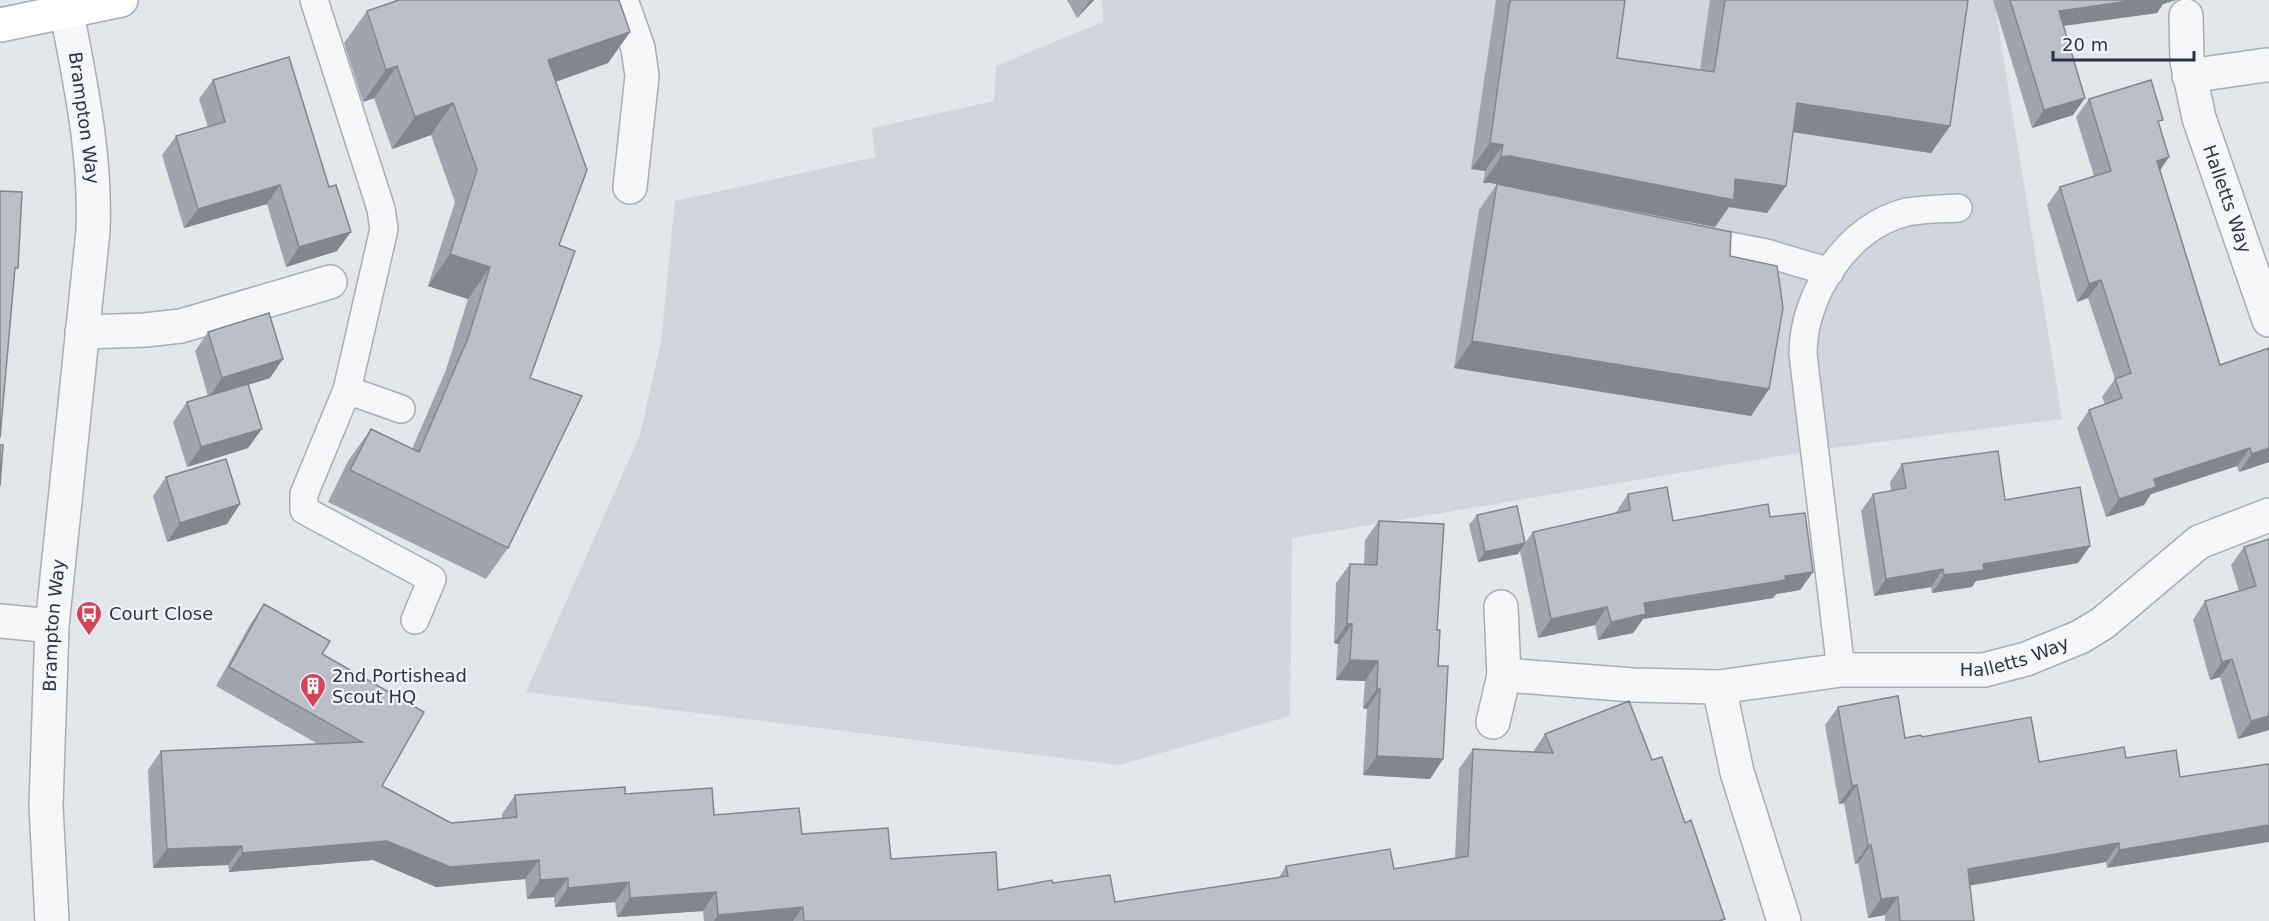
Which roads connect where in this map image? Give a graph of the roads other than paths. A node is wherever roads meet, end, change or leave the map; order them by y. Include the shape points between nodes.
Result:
1 (121, 0) edge
2 (314, 0) edge
3 (621, 0) edge
4 (67, 13) junction
5 (2186, 16) dead end
6 (0, 26) edge
7 (2266, 65) dead end
8 (2189, 76) junction
9 (630, 187) dead end
10 (1958, 208) dead end
11 (1673, 235) edge
12 (1830, 272) junction
13 (330, 282) dead end
14 (2269, 320) edge
15 (82, 332) junction
16 (347, 390) junction
17 (401, 409) dead end
18 (2269, 515) edge
19 (1501, 607) dead end
20 (415, 620) dead end
21 (0, 621) edge
22 (52, 626) junction
23 (1841, 670) junction
24 (1504, 675) junction
25 (1719, 687) junction
26 (1493, 722) dead end
27 (52, 921) edge
28 (1784, 921) edge

1 - 4 main road
2 - 16 lane via 384,229
3 - 9 street via 638,48 642,76
4 - 6 main road
4 - 15 street, Brampton Way via 95,188
5 - 8 street, Halletts Way
7 - 8 street
8 - 14 street, Halletts Way via 2212,164
10 - 12 lane via 1907,213 1879,223 1851,244
11 - 12 lane via 1766,253
12 - 23 lane via 1806,323 1803,354
13 - 15 street via 181,327
15 - 22 street, Brampton Way
16 - 17 lane
16 - 20 lane via 304,494 304,510 432,579
18 - 23 street, Halletts Way via 2199,542 2103,623 2054,649 1984,670
19 - 24 street
21 - 22 street
22 - 27 street, Brampton Way via 45,806
23 - 25 street, Halletts Way
24 - 25 street, Halletts Way
24 - 26 street
25 - 28 street via 1737,772

